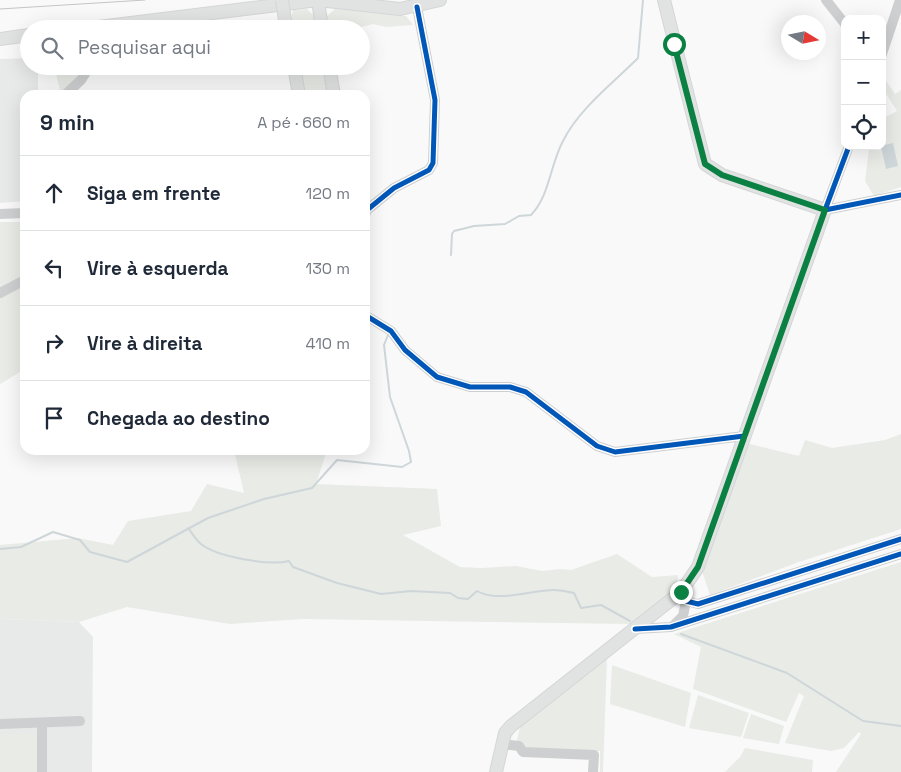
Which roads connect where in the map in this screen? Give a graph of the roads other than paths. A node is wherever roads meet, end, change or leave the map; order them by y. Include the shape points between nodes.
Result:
1 (282, 0) edge
2 (318, 0) edge
3 (440, 0) edge
4 (664, 0) edge
5 (826, 0) edge
6 (900, 0) edge
7 (417, 7) junction
8 (841, 19) edge
9 (163, 20) edge
10 (285, 20) edge
11 (321, 20) edge
12 (20, 36) edge
13 (0, 39) edge
14 (886, 42) edge
15 (84, 75) edge
16 (296, 75) edge
17 (331, 75) edge
18 (70, 90) edge
19 (298, 90) edge
20 (333, 90) edge
21 (848, 150) edge
22 (901, 195) edge
23 (370, 208) edge
24 (825, 210) junction
25 (20, 213) edge
26 (0, 214) edge
27 (20, 283) edge
28 (0, 293) edge
29 (370, 318) edge
30 (744, 436) junction
31 (901, 539) edge
32 (901, 554) edge
33 (683, 597) junction
34 (671, 627) junction
35 (635, 629) junction
36 (80, 721) dead end
37 (42, 723) junction
38 (0, 724) edge
39 (502, 744) junction
40 (42, 772) edge
41 (496, 772) edge
42 (593, 772) edge

1 - 10 main road, bridge
2 - 7 main road via 394,9
2 - 9 main road
2 - 11 main road
3 - 7 main road
4 - 24 main road via 705,164 722,175
5 - 8 street
6 - 14 street
7 - 23 street via 435,100 433,163 429,170 394,188
12 - 13 main road
15 - 18 street
16 - 19 main road
17 - 20 main road
21 - 24 street
22 - 24 street
24 - 30 main road
25 - 26 street
27 - 28 street
29 - 30 street via 391,331 405,350 438,378 470,387 510,387 526,392 598,446 615,452
30 - 33 main road via 698,567
31 - 33 street via 698,604
32 - 34 street
33 - 34 street via 682,616
33 - 35 main road
34 - 35 street
35 - 39 main road via 511,726 505,732
36 - 37 street
37 - 38 street
37 - 40 street
39 - 41 main road
39 - 42 street via 519,746 523,752 594,755

